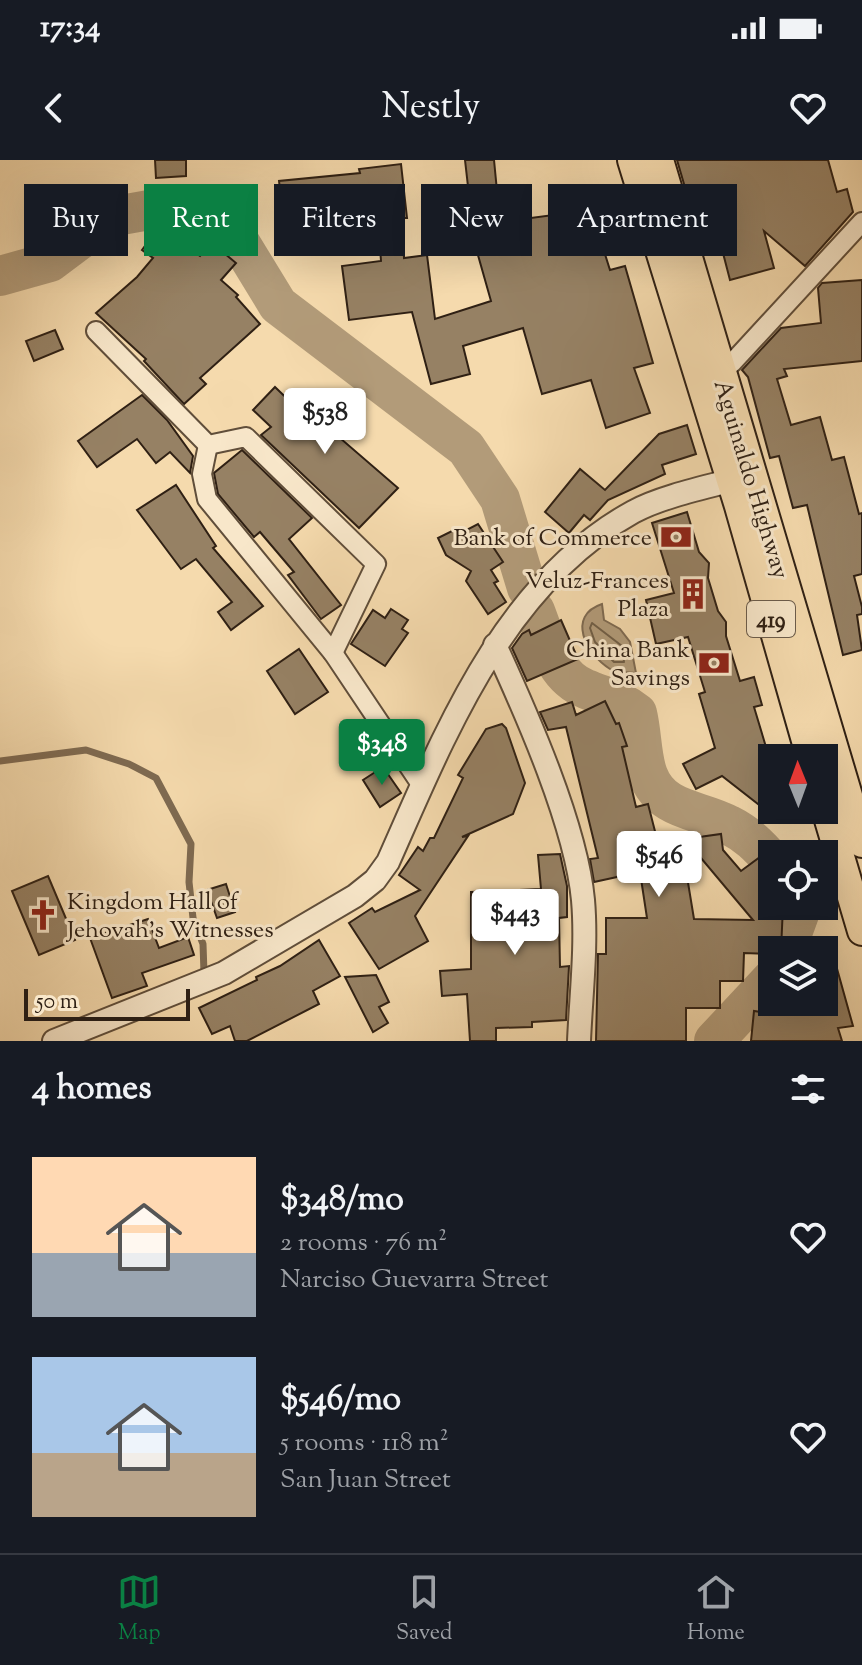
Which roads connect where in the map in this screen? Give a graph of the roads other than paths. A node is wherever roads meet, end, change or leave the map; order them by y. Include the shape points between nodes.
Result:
1 (632, 160) edge
2 (659, 160) edge
3 (862, 222) edge
4 (96, 331) dead end
5 (708, 370) junction
6 (208, 445) junction
7 (741, 477) junction
8 (495, 645) junction
9 (333, 653) junction
10 (808, 744) edge
11 (422, 786) junction
12 (830, 824) edge
13 (862, 843) edge
14 (862, 931) edge
15 (54, 1041) edge
16 (579, 1041) edge

1 - 5 highway, Aguinaldo Highway / 419
2 - 5 highway, Aguinaldo Highway / 419
3 - 5 street via 732,363
4 - 6 street
5 - 7 highway, Aguinaldo Highway / 419
6 - 9 street via 202,474 207,499
6 - 9 street via 246,437 376,564
7 - 8 street via 636,510 614,524 544,584
7 - 10 highway, Aguinaldo Highway / 419
7 - 13 highway, Aguinaldo Highway / 419
8 - 11 street
8 - 16 street via 573,847 583,901
9 - 11 street
11 - 15 street via 388,862 355,896 224,973
12 - 14 highway

